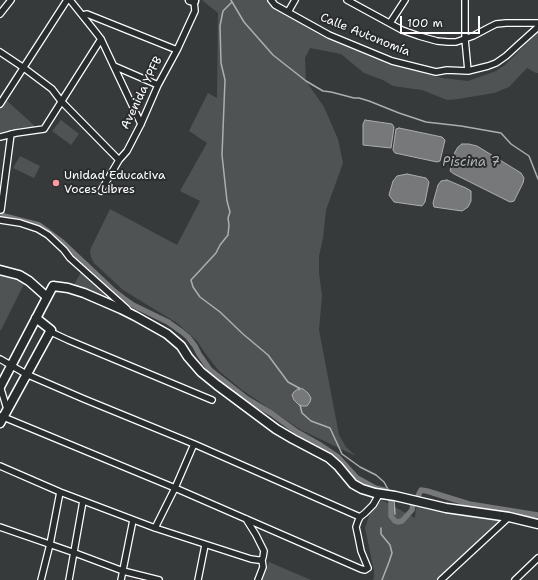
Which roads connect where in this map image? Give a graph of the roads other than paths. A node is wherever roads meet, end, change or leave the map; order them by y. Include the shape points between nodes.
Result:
1 (11, 0) edge
2 (68, 0) edge
3 (193, 0) edge
4 (271, 0) edge
5 (295, 0) edge
6 (347, 0) edge
7 (405, 0) edge
8 (465, 0) edge
9 (288, 12) junction
10 (0, 14) edge
11 (83, 15) junction
12 (390, 23) junction
13 (538, 23) edge
14 (538, 26) edge
15 (101, 39) junction
16 (465, 39) junction
17 (177, 50) junction
18 (0, 52) edge
19 (114, 66) junction
20 (24, 68) junction
21 (468, 71) junction
22 (158, 85) junction
23 (61, 101) junction
24 (0, 104) edge
25 (141, 124) junction
26 (11, 134) junction
27 (0, 137) edge
28 (119, 160) junction
29 (101, 191) dead end
30 (0, 210) edge
31 (0, 220) edge
32 (0, 270) edge
33 (47, 297) junction
34 (135, 316) junction
35 (36, 318) junction
36 (51, 330) junction
37 (0, 359) edge
38 (12, 365) junction
39 (26, 374) junction
40 (0, 386) edge
41 (212, 400) dead end
42 (7, 409) junction
43 (1, 418) edge
44 (194, 444) junction
45 (0, 466) edge
46 (175, 488) junction
47 (60, 492) junction
48 (382, 494) junction
49 (84, 501) junction
50 (360, 517) junction
51 (509, 517) junction
52 (246, 518) junction
53 (132, 520) junction
54 (538, 524) edge
55 (0, 527) edge
56 (155, 528) junction
57 (50, 544) junction
58 (205, 545) junction
59 (75, 552) junction
60 (538, 558) edge
61 (262, 560) junction
62 (123, 571) junction
63 (41, 580) edge
64 (69, 580) edge
65 (121, 580) edge
66 (159, 580) edge
67 (198, 580) edge
68 (258, 580) edge
69 (441, 580) edge
70 (515, 580) edge

1 - 10 street
2 - 11 street
2 - 20 street
3 - 17 street, Avenida YPFB via 195,11
4 - 9 street, Calle Autonomía
5 - 9 street
6 - 12 street
7 - 12 street
8 - 16 street
9 - 21 street, Calle Autonomía via 329,35 392,61 436,72
11 - 15 street
11 - 17 street via 87,14
12 - 16 street via 402,30 437,41 456,42
13 - 16 street via 496,24
14 - 21 street, Calle Autonomía via 496,63
15 - 19 street
15 - 23 street
16 - 21 street
17 - 22 street, Avenida YPFB
18 - 20 street
19 - 22 street
19 - 25 street
20 - 23 street via 52,89
20 - 24 street
22 - 25 street, Avenida YPFB
23 - 26 street via 44,130
23 - 28 street
25 - 28 street, Avenida YPFB via 127,151
26 - 27 street
26 - 30 street
28 - 29 street, Avenida YPFB
31 - 34 street via 20,223 48,235
32 - 33 street via 24,278
33 - 34 street via 54,286 68,288
33 - 35 street
34 - 48 street via 167,334 181,346 201,372 276,429 329,458 353,484
35 - 36 street
35 - 38 street
36 - 39 street
36 - 41 street via 68,340
37 - 38 street
38 - 39 street
38 - 40 street
39 - 42 street
39 - 44 street
40 - 42 street
42 - 43 street
43 - 46 street
44 - 46 street
44 - 50 street
45 - 47 street
46 - 52 street
46 - 56 street
47 - 49 street
47 - 57 street
48 - 50 street
48 - 51 street via 446,508
49 - 53 street
49 - 59 street
50 - 52 street via 356,527 368,568 365,570
51 - 54 street
51 - 69 street
52 - 61 street via 264,552
53 - 56 street
53 - 62 street
55 - 57 street
56 - 58 street
57 - 59 street
57 - 63 street
58 - 61 street
58 - 67 street
59 - 62 street
59 - 64 street
60 - 70 street
61 - 68 street via 263,567
62 - 65 street
62 - 66 street

